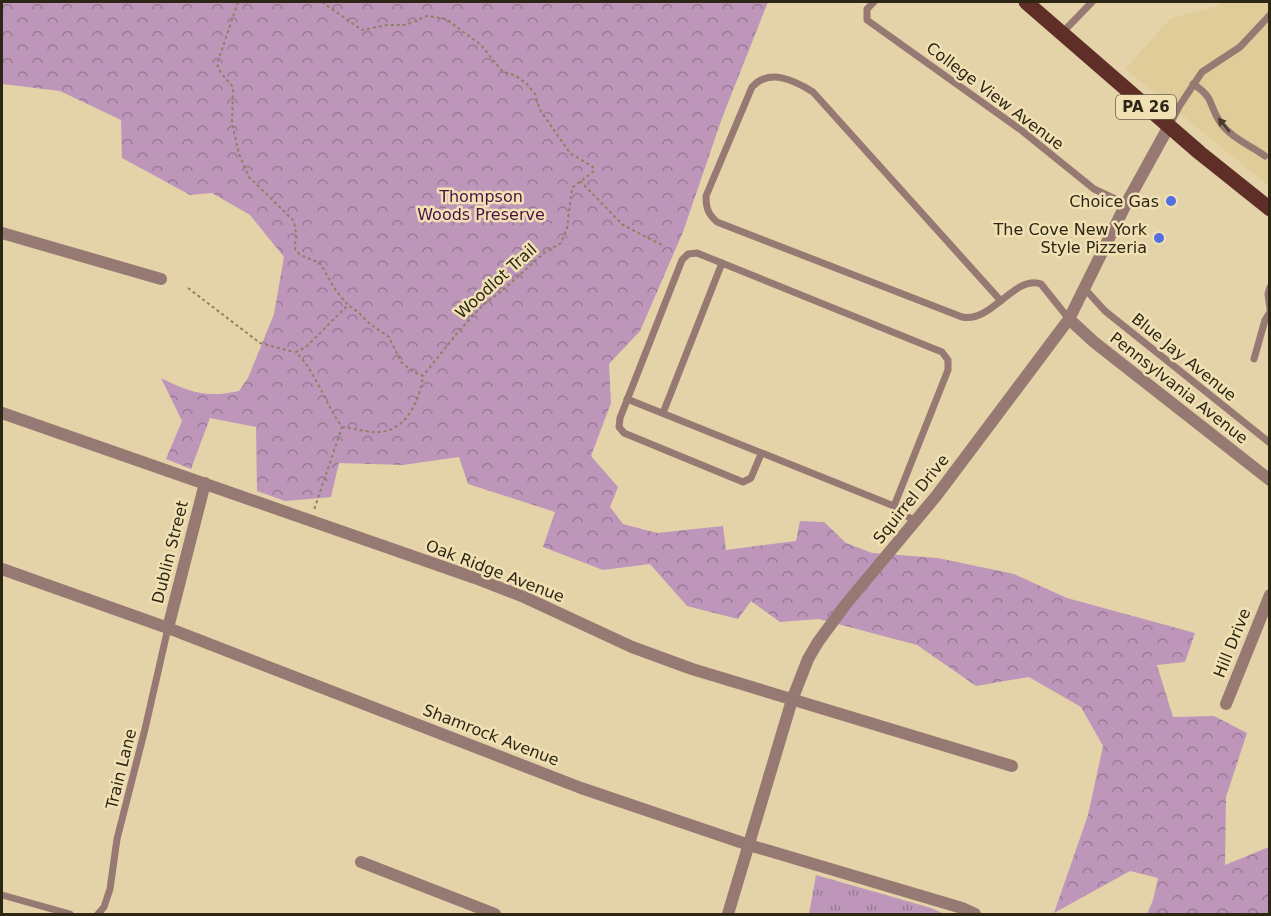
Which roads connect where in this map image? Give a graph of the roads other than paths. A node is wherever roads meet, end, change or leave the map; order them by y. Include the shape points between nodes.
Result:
1 (874, 2) edge
2 (1026, 2) edge
3 (1092, 2) edge
4 (1269, 15) edge
5 (1062, 33) junction
6 (1193, 84) junction
7 (1169, 126) junction
8 (1265, 156) dead end
9 (1126, 204) junction
10 (1269, 209) edge
11 (2, 233) edge
12 (722, 263) junction
13 (161, 279) dead end
14 (1269, 287) edge
15 (1085, 289) junction
16 (1001, 301) junction
17 (1269, 310) edge
18 (1069, 320) junction
19 (1254, 359) dead end
20 (627, 399) junction
21 (2, 413) edge
22 (663, 413) junction
23 (1269, 443) edge
24 (761, 454) junction
25 (1269, 480) edge
26 (205, 483) junction
27 (894, 506) junction
28 (915, 522) junction
29 (2, 569) edge
30 (1269, 595) edge
31 (168, 628) junction
32 (792, 700) junction
33 (1226, 704) dead end
34 (1011, 766) dead end
35 (749, 845) junction
36 (361, 862) dead end
37 (2, 895) edge
38 (70, 915) edge
39 (98, 915) edge
40 (495, 915) edge
41 (728, 915) edge
42 (975, 915) edge

1 - 9 lane, College View Avenue via 867,9 867,20 1021,130 1094,189
2 - 5 main road, PA 26
3 - 5 lane
4 - 6 lane via 1240,47 1202,72
5 - 7 main road, PA 26
6 - 7 lane
8 -> 6 lane via 1229,132 1220,123 1207,95
7 - 9 street, Squirrel Drive
7 - 10 main road, PA 26
9 - 15 street, Squirrel Drive
11 - 13 street
12 - 20 lane via 697,253 682,260
12 - 22 lane
12 - 27 lane via 942,352 948,360 948,370
14 - 17 lane
15 - 18 street, Squirrel Drive
15 - 23 lane, Blue Jay Avenue via 1105,311
16 - 16 lane via 978,317 962,317 717,222 706,206 706,196 752,87 776,75 813,92
16 - 18 lane via 1034,282 1041,284
17 - 19 lane
18 - 25 street, Pennsylvania Avenue
18 - 28 street, Squirrel Drive
20 - 22 lane
20 - 24 lane via 619,427 624,433 743,482 751,478
21 - 26 street, Oak Ridge Avenue
22 - 24 lane
24 - 27 lane
26 - 31 street, Dublin Street
26 - 32 street, Oak Ridge Avenue via 524,597 632,647
27 - 28 lane
28 - 32 street, Squirrel Drive via 818,642
29 - 31 street, Shamrock Avenue
30 - 33 street, Hill Drive
31 - 35 street, Shamrock Avenue via 581,788
31 - 39 lane, Train Lane via 117,839 110,889
32 - 34 street, Oak Ridge Avenue
32 - 35 street, Squirrel Drive
35 - 41 street, Squirrel Drive
35 - 42 street, Shamrock Avenue
36 - 40 street
37 - 38 lane

